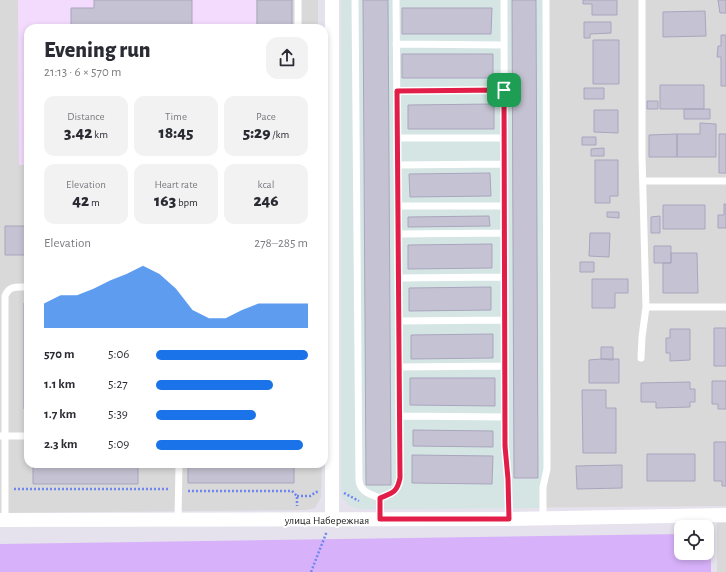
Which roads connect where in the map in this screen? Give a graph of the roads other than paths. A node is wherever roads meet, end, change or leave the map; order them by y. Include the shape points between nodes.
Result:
1 (298, 0) edge
2 (332, 0) edge
3 (355, 0) edge
4 (396, 0) edge
5 (504, 0) edge
6 (546, 0) edge
7 (642, 0) edge
8 (298, 24) dead end
9 (396, 44) junction
10 (504, 44) junction
11 (504, 90) junction
12 (397, 91) junction
13 (397, 138) junction
14 (504, 138) junction
15 (504, 164) junction
16 (398, 165) junction
17 (726, 181) edge
18 (644, 182) junction
19 (398, 206) junction
20 (504, 206) junction
21 (504, 233) junction
22 (398, 234) junction
23 (504, 277) junction
24 (399, 278) junction
25 (24, 286) edge
26 (646, 307) junction
27 (726, 307) edge
28 (504, 320) junction
29 (399, 321) junction
30 (641, 358) dead end
31 (504, 366) junction
32 (400, 367) junction
33 (400, 416) junction
34 (505, 416) junction
35 (2, 436) edge
36 (24, 436) edge
37 (328, 441) edge
38 (179, 468) edge
39 (380, 498) junction
40 (726, 515) edge
41 (380, 519) junction
42 (509, 519) junction
43 (544, 519) junction
44 (3, 520) edge
45 (178, 520) junction
46 (332, 520) junction

1 - 8 lane
2 - 37 street
3 - 39 lane via 359,480 364,491
4 - 9 lane
5 - 10 lane
6 - 43 lane via 547,469 543,487
7 - 18 lane
9 - 10 lane
9 - 12 lane
10 - 11 lane
11 - 12 lane
11 - 14 lane
12 - 13 lane
13 - 14 lane
13 - 16 lane
14 - 15 lane
15 - 16 lane
15 - 20 lane
16 - 19 lane
17 - 18 lane
18 - 26 lane
19 - 20 lane
19 - 22 lane
20 - 21 lane
21 - 22 lane
21 - 23 lane
22 - 24 lane
23 - 24 lane
23 - 28 lane
24 - 29 lane
25 - 35 lane via 13,287 5,296
26 - 27 lane
26 - 30 lane
28 - 29 lane
28 - 31 lane
29 - 32 lane
31 - 32 lane
31 - 34 lane
32 - 33 lane
33 - 34 lane
33 - 39 lane via 399,484 394,492
34 - 42 lane
35 - 36 lane
35 - 44 lane via 5,489
37 - 46 street
38 - 45 lane
39 - 41 lane
40 - 43 street, улица Набережная
41 - 42 street, улица Набережная
41 - 46 street, улица Набережная
42 - 43 street, улица Набережная
44 - 45 street, улица Набережная
45 - 46 street, улица Набережная

